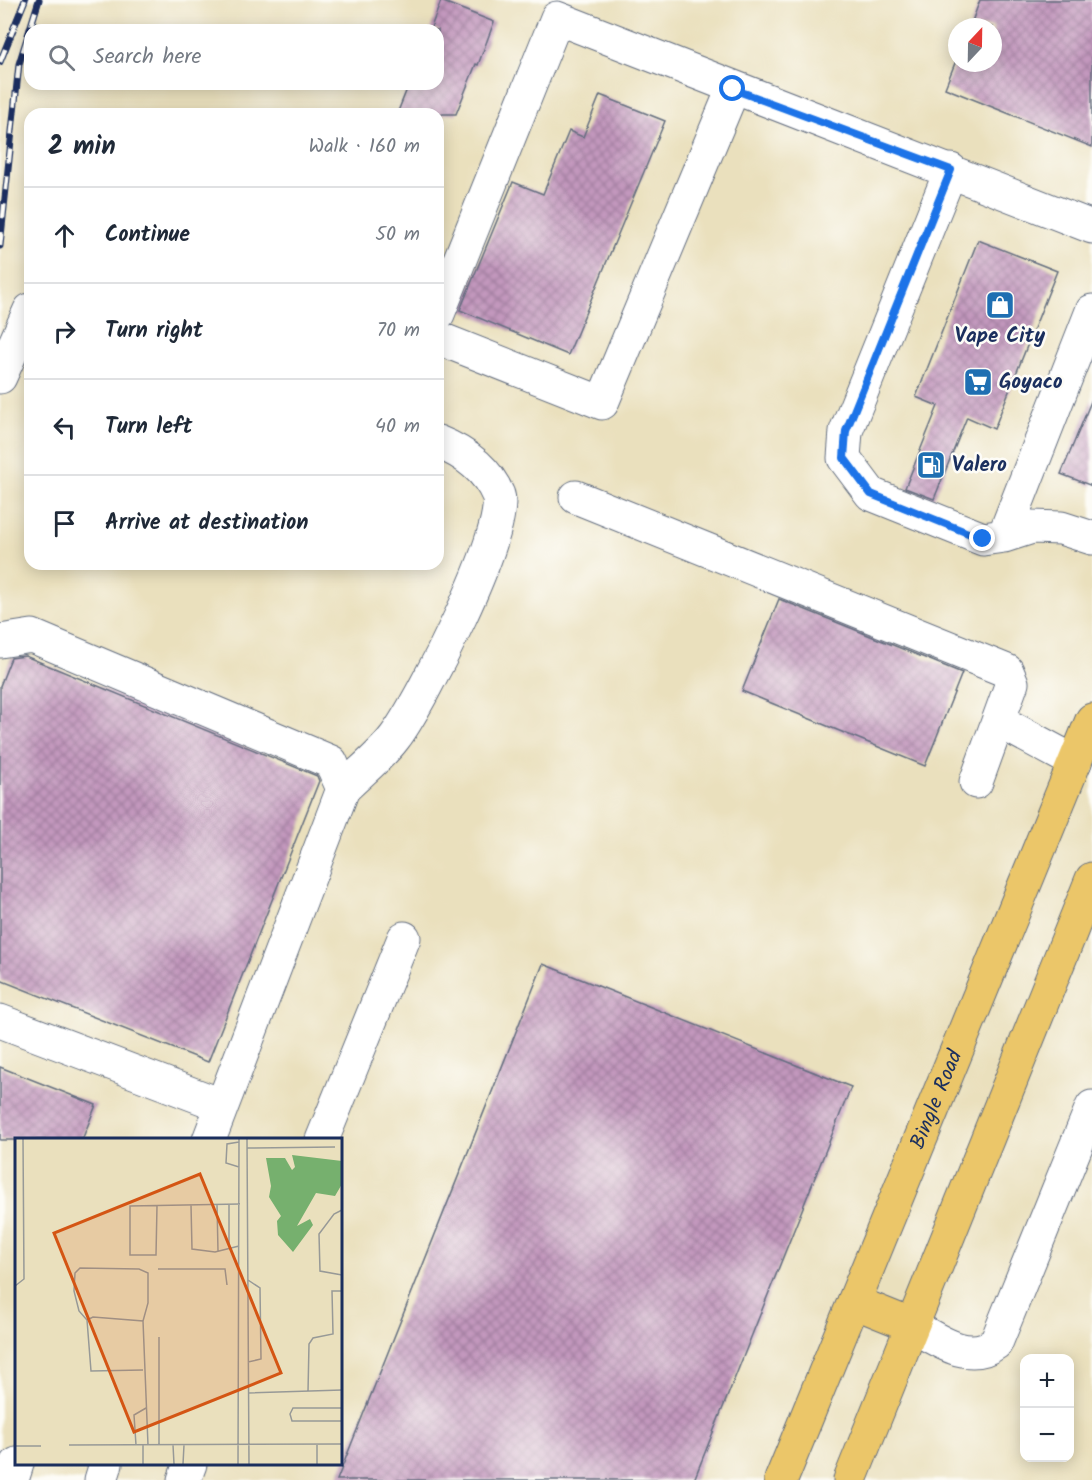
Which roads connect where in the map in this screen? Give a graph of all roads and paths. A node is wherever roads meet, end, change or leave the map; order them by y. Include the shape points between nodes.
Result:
1 (733, 89) junction
2 (951, 170) junction
3 (1092, 227) edge
4 (444, 299) edge
5 (1092, 311) edge
6 (24, 323) edge
7 (444, 340) edge
8 (0, 377) edge
9 (444, 445) edge
10 (576, 497) dead end
11 (1004, 536) junction
12 (1092, 537) edge
13 (0, 641) edge
14 (1092, 720) edge
15 (999, 721) junction
16 (1084, 768) edge
17 (976, 782) dead end
18 (343, 789) junction
19 (1092, 879) edge
20 (404, 938) dead end
21 (0, 1021) edge
22 (220, 1105) junction
23 (1092, 1107) edge
24 (210, 1138) edge
25 (323, 1138) edge
26 (854, 1302) junction
27 (911, 1325) junction
28 (17, 1465) edge
29 (106, 1465) edge
30 (190, 1465) edge
31 (12, 1480) edge
32 (101, 1480) edge
33 (184, 1480) edge
34 (781, 1480) edge
35 (850, 1480) edge

1 - 2 lane
1 - 4 lane via 557,18
1 - 7 lane via 602,403
2 - 3 lane
2 - 11 lane via 846,431 844,458 871,494 983,539
5 - 11 lane
6 - 8 lane
9 - 18 lane via 486,473 499,497 495,529 426,688 395,738
10 - 15 lane via 1007,671 1012,683
11 - 12 lane via 1032,526 1061,528
13 - 18 lane via 32,636 331,762
14 - 16 main road, Bingle Road
15 - 16 lane
15 - 17 lane
16 - 26 main road, Bingle Road
18 - 22 lane
19 - 27 main road
20 - 25 lane
21 - 22 lane
22 - 24 lane
23 - 27 lane via 996,1343 982,1350 964,1351
26 - 27 main road
26 - 34 main road, Bingle Road
27 - 35 main road
28 - 31 lane
29 - 32 lane
30 - 33 lane

